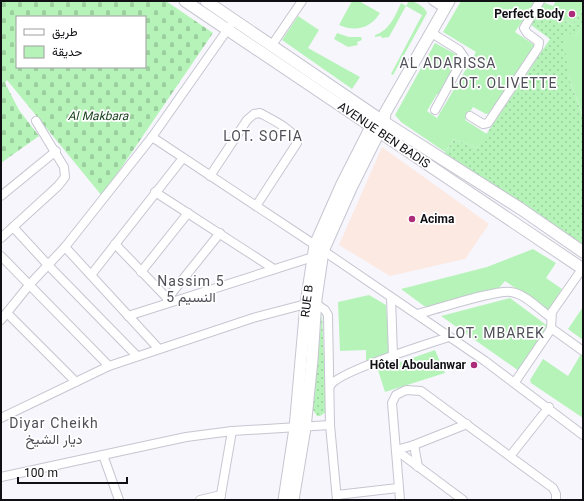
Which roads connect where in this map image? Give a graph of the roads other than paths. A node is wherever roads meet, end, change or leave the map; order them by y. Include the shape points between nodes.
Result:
1 (185, 1) edge
2 (206, 1) edge
3 (302, 1) edge
4 (433, 1) edge
5 (540, 1) edge
6 (446, 5) edge
7 (235, 20) junction
8 (227, 29) junction
9 (430, 32) junction
10 (272, 45) junction
11 (435, 110) dead end
12 (470, 116) dead end
13 (36, 121) dead end
14 (379, 122) junction
15 (152, 137) junction
16 (56, 151) junction
17 (183, 158) junction
18 (210, 176) junction
19 (155, 192) junction
20 (1, 196) edge
21 (256, 206) junction
22 (188, 213) junction
23 (13, 228) junction
24 (220, 233) junction
25 (1, 238) edge
26 (115, 244) junction
27 (65, 247) junction
28 (319, 248) junction
29 (583, 252) edge
30 (1, 256) edge
31 (313, 257) junction
32 (48, 265) junction
33 (274, 269) junction
34 (583, 269) edge
35 (141, 272) junction
36 (91, 275) junction
37 (30, 284) junction
38 (391, 297) junction
39 (168, 300) junction
40 (311, 304) junction
41 (7, 313) junction
42 (417, 314) junction
43 (128, 316) junction
44 (550, 317) junction
45 (1, 320) edge
46 (551, 328) junction
47 (450, 337) junction
48 (158, 348) junction
49 (583, 350) edge
50 (137, 356) junction
51 (393, 356) junction
52 (109, 366) junction
53 (76, 382) junction
54 (515, 382) junction
55 (330, 386) junction
56 (549, 407) junction
57 (1, 418) edge
58 (467, 424) junction
59 (330, 425) junction
60 (300, 428) junction
61 (232, 431) junction
62 (583, 435) edge
63 (414, 445) junction
64 (396, 450) junction
65 (102, 455) junction
66 (511, 455) junction
67 (418, 467) junction
68 (1, 477) edge
69 (398, 488) junction
70 (337, 497) edge
71 (221, 498) edge
72 (119, 500) edge
73 (200, 500) edge
74 (284, 500) edge
75 (293, 500) edge
76 (400, 500) edge
77 (463, 500) edge
78 (556, 500) edge

1 - 8 main road, AVENUE BEN BADIS
2 - 7 main road, AVENUE BEN BADIS
3 - 10 street
4 - 6 street
5 - 12 street via 524,28 526,33 539,42 538,48 488,123 483,124
6 - 9 main road, RUE B
7 - 8 street
7 - 10 main road, AVENUE BEN BADIS
8 - 14 main road, AVENUE BEN BADIS
8 - 15 street
9 - 11 street via 459,50 464,57
9 - 14 main road, RUE B
10 - 14 main road, AVENUE BEN BADIS
13 - 16 street
14 - 28 main road, RUE B
14 - 29 main road, AVENUE BEN BADIS via 521,209
14 - 34 main road, AVENUE BEN BADIS
15 - 17 street
15 - 27 street
16 - 20 street
16 - 23 street via 64,167 65,177
17 - 18 street
17 - 19 street
18 - 21 street
18 - 21 street via 251,115 260,113 282,126 294,134 297,143
19 - 22 street
19 - 26 street
21 - 28 street
22 - 24 street
22 - 35 street
23 - 25 street
23 - 32 street
24 - 33 street
24 - 39 street
26 - 35 street
26 - 36 street
27 - 32 street
27 - 36 street
28 - 31 main road, RUE B
28 - 38 street
28 - 40 main road, RUE B
30 - 37 street
31 - 33 street
31 - 40 main road, RUE B
32 - 37 street
32 - 50 street
33 - 39 street
34 - 44 street
35 - 39 street
36 - 43 street
37 - 41 street
37 - 52 street
38 - 42 street
38 - 51 street
39 - 43 street
40 - 48 street via 252,318
40 - 55 street via 325,310 328,315
40 - 60 main road, RUE B
41 - 45 street
41 - 53 street
42 - 44 street via 511,292 520,295
42 - 47 street
43 - 48 street
44 - 46 street
46 - 49 street
46 - 54 street
47 - 51 street
47 - 54 street
48 - 50 street
50 - 52 street
51 - 55 street via 339,378
52 - 53 street
53 - 57 street
54 - 56 street
55 - 59 street
56 - 62 street
56 - 66 street
58 - 63 street
58 - 64 street via 421,391 406,390 396,395 392,403
58 - 66 street
59 - 60 street
59 - 70 street
60 - 61 street
60 - 74 main road, RUE B
60 - 75 main road, RUE B
61 - 65 street via 186,437
61 - 71 street
63 - 64 street
63 - 67 street
64 - 67 street
64 - 69 street
65 - 68 street
65 - 72 street
66 - 78 street via 553,488
67 - 77 street
69 - 70 street
69 - 76 street
71 - 73 street

